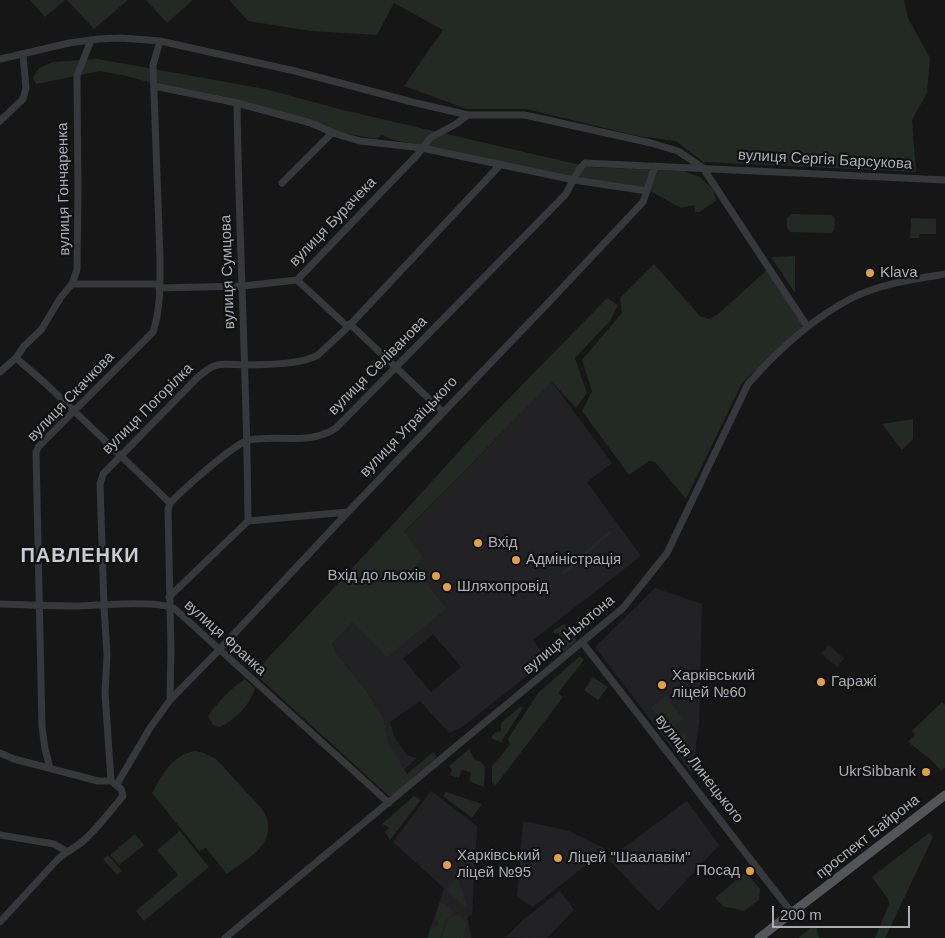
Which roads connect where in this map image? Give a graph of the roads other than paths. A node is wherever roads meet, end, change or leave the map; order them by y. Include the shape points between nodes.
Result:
1 (91, 40) junction
2 (160, 41) junction
3 (23, 55) junction
4 (0, 59) edge
5 (154, 86) junction
6 (237, 103) junction
7 (468, 115) junction
8 (0, 121) edge
9 (332, 133) junction
10 (422, 148) junction
11 (585, 163) joint
12 (500, 165) junction
13 (655, 166) junction
14 (703, 168) junction
15 (574, 180) junction
16 (945, 180) edge
17 (282, 183) dead end
18 (647, 191) junction
19 (945, 274) edge
20 (297, 280) junction
21 (72, 284) junction
22 (160, 286) junction
23 (243, 286) junction
24 (349, 325) junction
25 (807, 326) junction
26 (16, 358) junction
27 (245, 365) junction
28 (397, 367) junction
29 (0, 372) edge
30 (74, 412) junction
31 (443, 412) junction
32 (248, 440) junction
33 (120, 456) junction
34 (170, 503) junction
35 (348, 512) junction
36 (248, 521) junction
37 (169, 597) junction
38 (0, 604) edge
39 (38, 605) junction
40 (104, 606) junction
41 (169, 606) junction
42 (582, 642) junction
43 (219, 650) junction
44 (170, 700) junction
45 (0, 753) edge
46 (50, 768) junction
47 (114, 783) junction
48 (945, 795) edge
49 (389, 803) junction
50 (0, 835) edge
51 (66, 851) junction
52 (792, 913) junction
53 (0, 922) edge
54 (225, 938) edge
55 (760, 938) edge

1 - 2 street
1 - 3 street
1 - 21 street, вулиця Гончаренка via 77,76 79,256
2 - 5 street, вулиця Скачкова via 152,66
2 - 7 street
3 - 4 street
3 - 8 street via 26,88 23,99
5 - 6 street
5 - 22 street, вулиця Скачкова
6 - 9 street
6 - 23 street, вулиця Сумцова
7 - 10 street, вулиця Бурачека via 430,138
7 - 14 street via 525,115 651,143 678,151
9 - 10 street via 360,141
9 - 17 street
10 - 12 street
10 - 20 street, вулиця Бурачека
11 - 13 street, вулиця Сергія Барсукова
11 - 15 street, вулиця Селіванова
12 - 15 street
12 - 24 street, вулиця Погорілка
13 - 14 street, вулиця Сергія Барсукова
13 - 18 street, вулиця Уграїцького
14 - 16 street, вулиця Сергія Барсукова
14 - 25 street
15 - 18 street
15 - 28 street, вулиця Селіванова via 565,195
18 - 31 street, вулиця Уграїцького via 643,202
19 - 25 street, вулиця Ньютона via 865,292
20 - 23 street, вулиця Бурачека
20 - 24 street
21 - 22 street, вулиця Бурачека
21 - 26 street, вулиця Гончаренка via 41,330
22 - 23 street, вулиця Бурачека
22 - 30 street, вулиця Скачкова via 153,332
23 - 27 street, вулиця Сумцова
24 - 27 street, вулиця Погорілка via 313,358
24 - 28 street
25 - 42 street, вулиця Ньютона via 748,384 667,553 623,608
26 - 29 street, вулиця Гончаренка
26 - 30 street
27 - 32 street, вулиця Сумцова
27 - 33 street, вулиця Погорілка via 219,364 203,372
28 - 31 street
28 - 32 street, вулиця Селіванова via 326,434 311,438
30 - 33 street
30 - 39 street, вулиця Скачкова via 36,452
31 - 35 street, вулиця Уграїцького
32 - 34 street, вулиця Селіванова via 229,451
32 - 36 street, вулиця Сумцова
33 - 34 street
33 - 40 street, вулиця Погорілка via 101,479
34 - 37 street
35 - 36 street
35 - 43 street, вулиця Уграїцького
36 - 37 street
37 - 41 street
38 - 39 street, вулиця Франка
39 - 40 street, вулиця Франка
39 - 46 street, вулиця Скачкова via 42,726
40 - 41 street, вулиця Франка
40 - 47 street, вулиця Погорілка via 105,692
41 - 43 street, вулиця Франка
41 - 44 street
42 - 49 street, вулиця Ньютона
42 - 52 street, вулиця Линецького
43 - 44 street, вулиця Уграїцького
43 - 49 street, вулиця Франка
44 - 47 street
45 - 46 street
46 - 47 street
47 - 51 street, вулиця Погорілка via 121,788 122,796 84,840
48 - 52 main road, проспект Байрона
49 - 54 street, вулиця Ньютона
50 - 51 street via 54,844
51 - 53 street
52 - 55 main road, проспект Байрона

